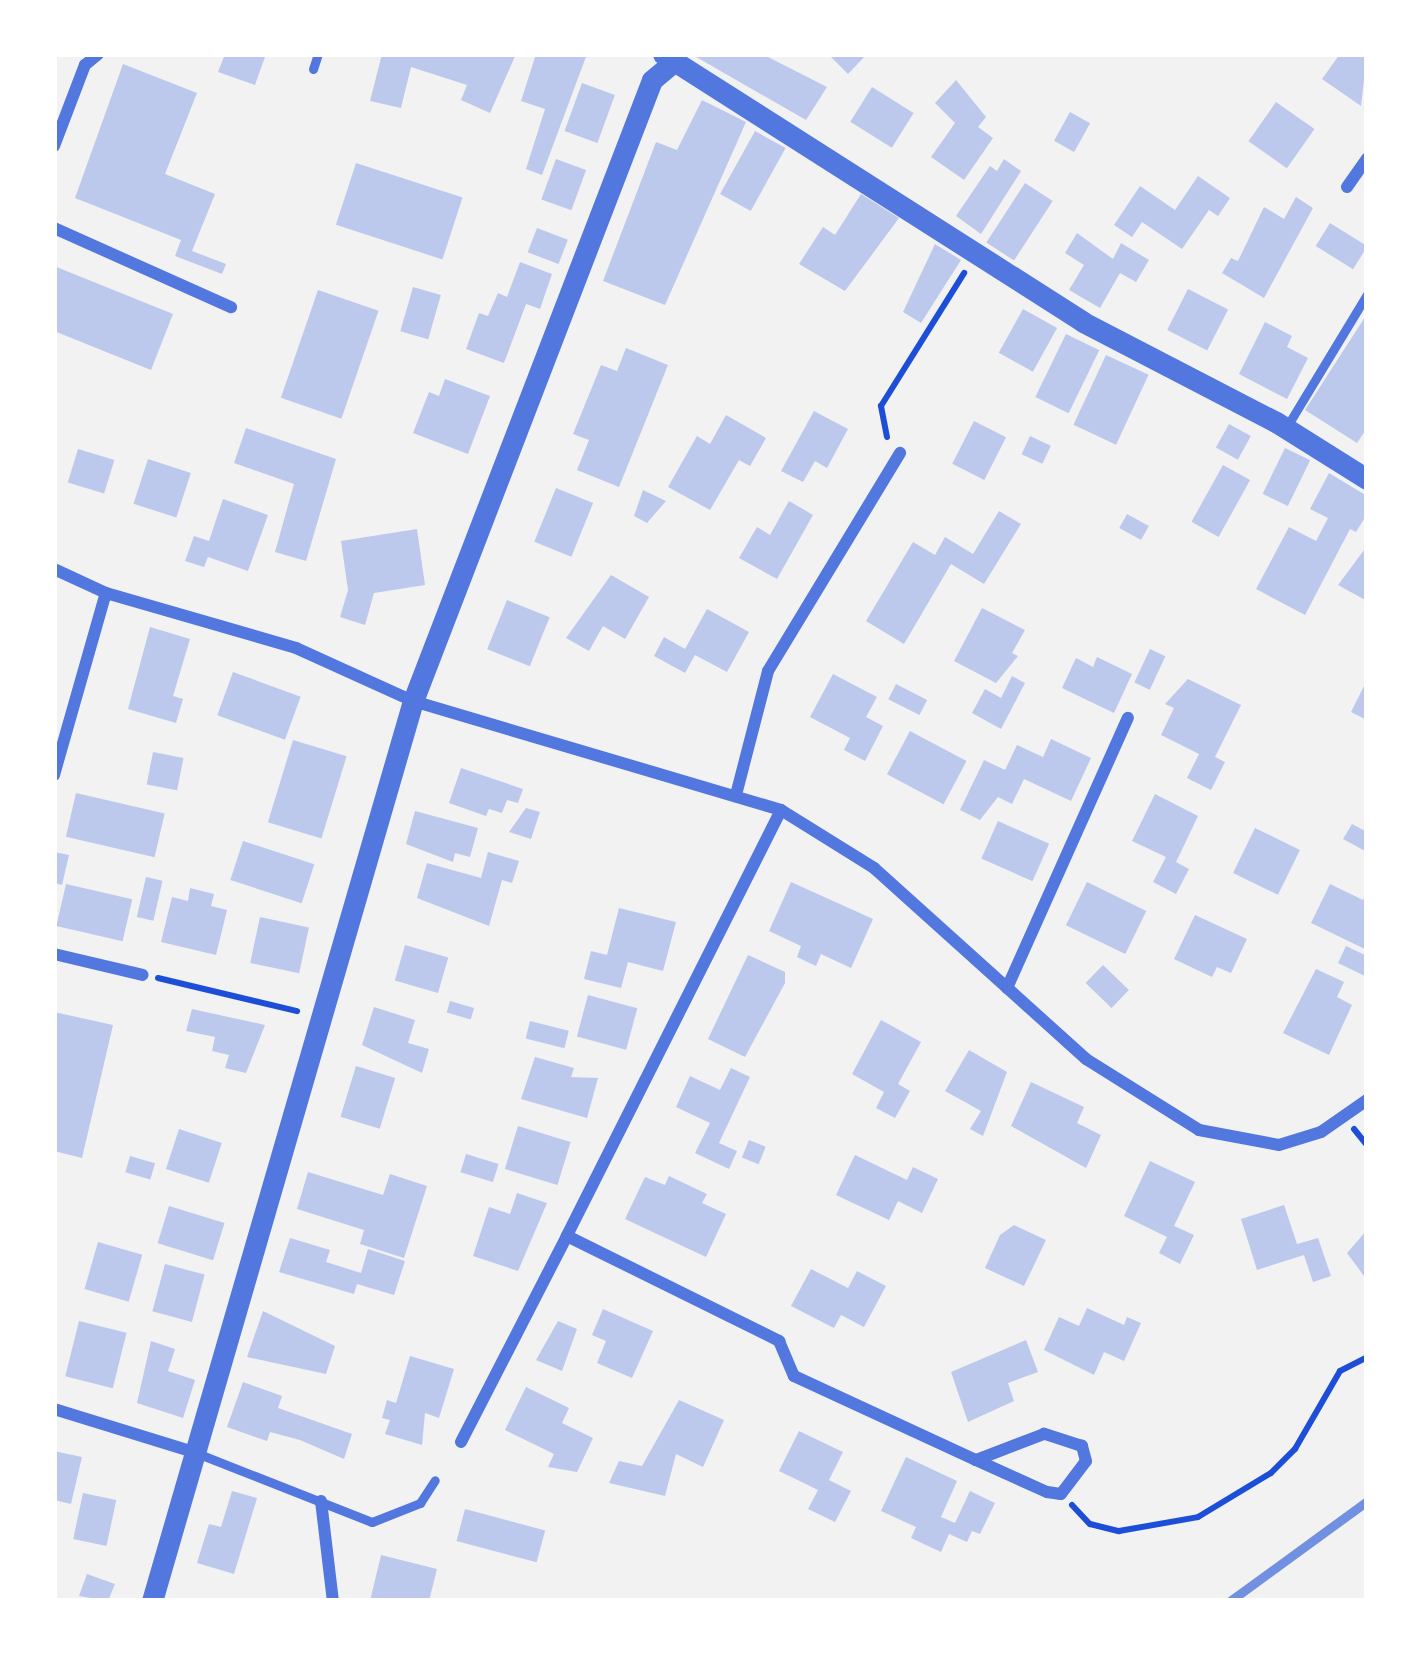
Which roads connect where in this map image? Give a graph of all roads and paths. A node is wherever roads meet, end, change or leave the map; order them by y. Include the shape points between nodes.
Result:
1 (98, 54) edge
2 (318, 54) edge
3 (667, 59) edge
4 (313, 68) dead end
5 (54, 146) edge
6 (1367, 158) edge
7 (1347, 187) dead end
8 (54, 228) edge
9 (976, 254) junction
10 (1367, 295) edge
11 (231, 307) dead end
12 (1286, 428) junction
13 (900, 453) joint
14 (1367, 479) edge
15 (54, 569) edge
16 (106, 593) junction
17 (413, 701) junction
18 (1129, 718) dead end
19 (54, 776) edge
20 (736, 791) junction
21 (781, 810) junction
22 (54, 954) edge
23 (143, 975) joint
24 (1007, 988) junction
25 (320, 1015) junction
26 (1367, 1100) edge
27 (567, 1236) junction
28 (1367, 1357) edge
29 (54, 1408) edge
30 (461, 1442) dead end
31 (194, 1452) junction
32 (976, 1460) junction
33 (436, 1480) dead end
34 (1061, 1494) junction
35 (321, 1501) junction
36 (152, 1601) edge
37 (333, 1601) edge

1 - 5 street via 85,65
2 - 4 lane
3 - 9 street
3 - 17 street via 652,80
6 - 7 street
8 - 11 street
9 - 12 street via 1083,322
9 - 13 path via 881,406 879,428
10 - 12 lane
12 - 14 street
13 - 20 street via 769,671
15 - 16 street
16 - 17 street via 296,648
16 - 19 street
17 - 20 street
17 - 25 street
18 - 24 street
20 - 21 street
21 - 24 street via 874,868
21 - 27 street
22 - 23 street
23 - 25 path
24 - 26 street via 1086,1059 1198,1130 1279,1145 1321,1132
25 - 31 street
27 - 30 street
27 - 32 street via 779,1341 794,1376
28 - 34 path via 1340,1372 1295,1449 1271,1473 1198,1517 1119,1532 1090,1524
29 - 31 street
31 - 35 lane
31 - 36 street
32 - 34 street
32 - 34 street via 1060,1435 1082,1446 1086,1461
33 - 35 lane via 420,1502 372,1522
35 - 37 street

